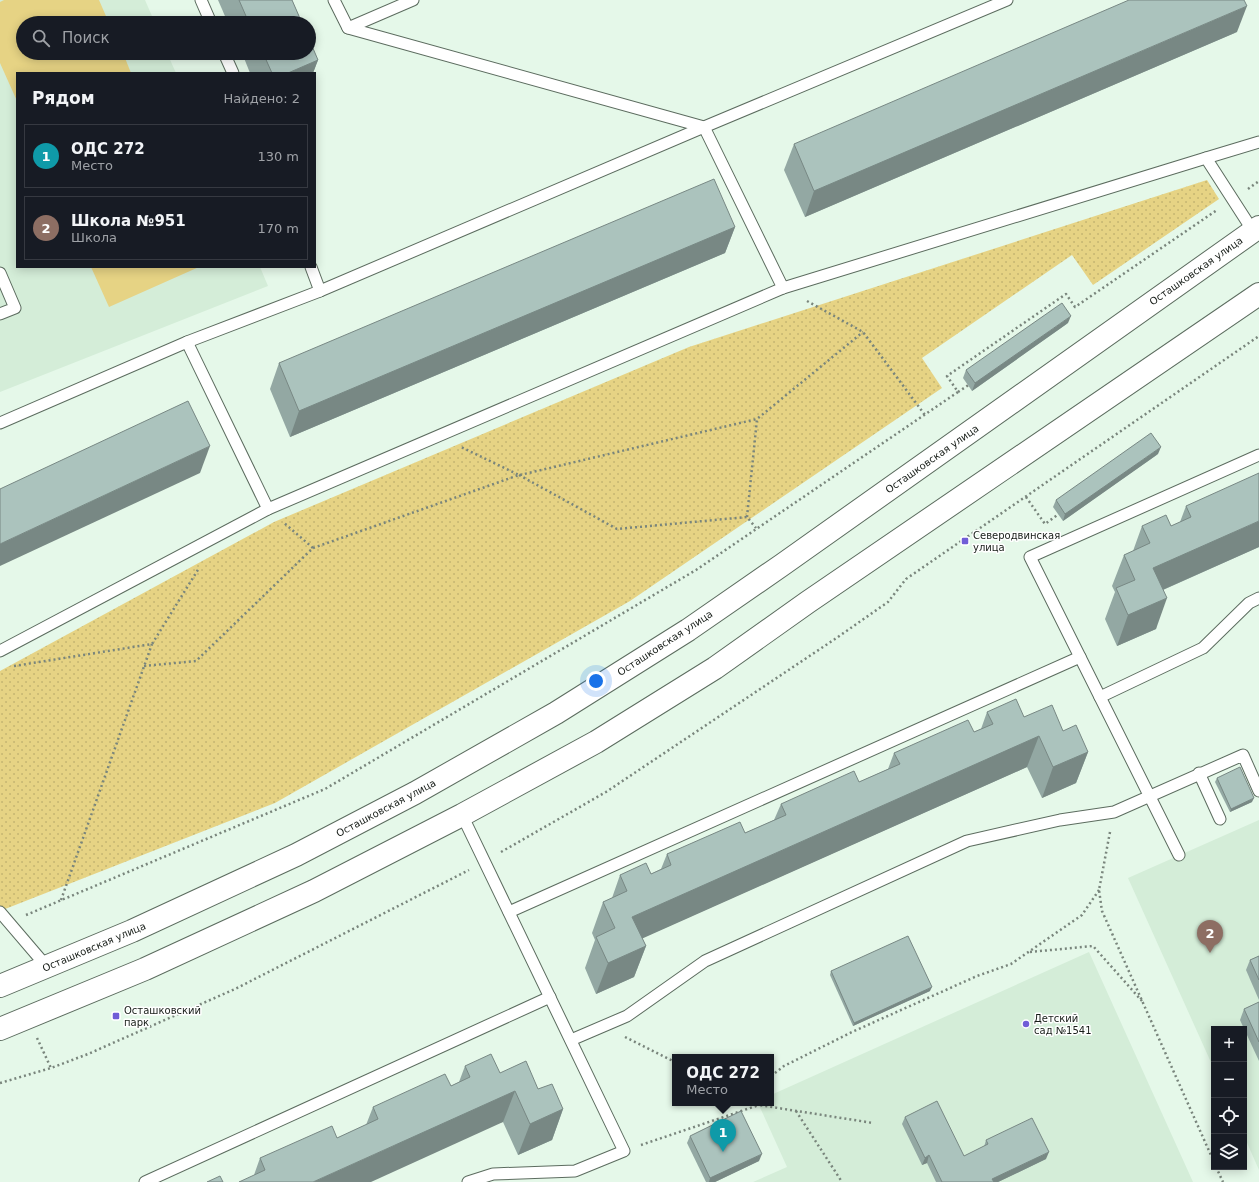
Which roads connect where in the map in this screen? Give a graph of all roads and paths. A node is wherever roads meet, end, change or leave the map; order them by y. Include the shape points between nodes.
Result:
1 (201, 0) edge
2 (334, 0) edge
3 (413, 0) edge
4 (1007, 0) edge
5 (208, 16) edge
6 (348, 28) junction
7 (227, 60) edge
8 (233, 72) edge
9 (704, 127) junction
10 (1259, 142) edge
11 (1206, 158) junction
12 (1233, 199) junction
13 (1256, 229) edge
14 (311, 268) edge
15 (0, 273) edge
16 (783, 288) junction
17 (320, 291) junction
18 (1259, 294) edge
19 (0, 314) edge
20 (863, 332) junction
21 (1259, 336) edge
22 (187, 342) junction
23 (975, 380) edge
24 (958, 392) junction
25 (925, 415) junction
26 (757, 419) junction
27 (0, 423) edge
28 (438, 436) junction
29 (1259, 455) edge
30 (519, 475) junction
31 (1026, 497) junction
32 (268, 509) junction
33 (1064, 510) edge
34 (747, 518) junction
35 (756, 528) junction
36 (219, 535) junction
37 (313, 548) junction
38 (1259, 598) edge
39 (152, 644) junction
40 (0, 651) edge
41 (1080, 657) junction
42 (144, 666) junction
43 (8, 667) dead end
44 (1100, 697) junction
45 (1199, 773) junction
46 (1259, 791) edge
47 (1149, 796) junction
48 (1114, 812) junction
49 (462, 815) junction
50 (1220, 819) dead end
51 (1178, 855) dead end
52 (485, 862) junction
53 (1099, 890) junction
54 (60, 900) junction
55 (0, 912) edge
56 (509, 912) junction
57 (9, 922) junction
58 (1030, 952) junction
59 (47, 967) junction
60 (0, 986) edge
61 (550, 997) junction
62 (1144, 1003) junction
63 (604, 1026) junction
64 (0, 1029) edge
65 (571, 1040) junction
66 (672, 1060) edge
67 (774, 1074) edge
68 (0, 1082) edge
69 (752, 1106) edge
70 (771, 1106) edge
71 (796, 1110) junction
72 (872, 1123) dead end
73 (624, 1151) junction
74 (1211, 1155) edge
75 (1217, 1170) edge
76 (145, 1182) edge
77 (468, 1182) edge
78 (842, 1182) edge
79 (1223, 1182) edge

1 - 5 lane
2 - 6 lane
3 - 6 lane
4 - 9 lane
6 - 9 lane
7 - 8 lane
9 - 16 lane
9 - 17 lane
10 - 11 lane
11 - 12 lane
11 - 16 lane
12 - 13 lane
12 - 24 path via 1075,307 1066,294 946,376
13 - 59 main road, Осташковская улица via 688,630 556,713 415,793 296,855 132,931
14 - 17 lane
15 - 19 lane via 15,308
16 - 20 path
16 - 28 lane
17 - 22 lane
18 - 49 main road via 715,668 596,742
20 - 25 path
20 - 26 path
21 - 31 path
22 - 27 lane
22 - 32 lane
23 - 24 path
24 - 25 path
25 - 35 path
26 - 30 path
26 - 34 path
28 - 30 path
28 - 32 lane
29 - 41 lane via 1030,558
30 - 34 path via 617,529
30 - 37 path
31 - 33 path via 1045,524
31 - 52 path via 906,579 888,602 835,639 606,792
32 - 36 lane
32 - 37 path
34 - 35 path
35 - 54 path via 696,570 325,789
36 - 39 path
36 - 40 lane
37 - 42 path via 196,661
38 - 44 lane via 1249,603 1203,648
39 - 42 path
39 - 43 path
41 - 44 lane
41 - 56 lane
42 - 54 path
44 - 47 lane
45 - 46 lane via 1243,754
45 - 47 lane
45 - 50 lane
47 - 48 lane
47 - 51 lane
48 - 53 path
48 - 63 lane via 1060,820 967,841 705,961 627,1016
49 - 52 lane
49 - 64 main road via 314,891 145,969
52 - 56 lane
52 - 68 path via 235,989 88,1054 51,1068
53 - 58 path via 1082,915
53 - 62 path via 1102,911
54 - 57 path
55 - 57 lane
56 - 61 lane
57 - 59 lane
58 - 62 path via 1093,946
58 - 67 path via 1012,964 977,976 852,1032 784,1066
59 - 60 main road, Осташковская улица
61 - 65 lane
61 - 76 lane
62 - 74 path
63 - 65 lane
63 - 66 path
65 - 73 lane
69 - 73 path
70 - 71 path
71 - 72 path
71 - 78 path
73 - 77 lane via 575,1171 493,1174
75 - 79 path

